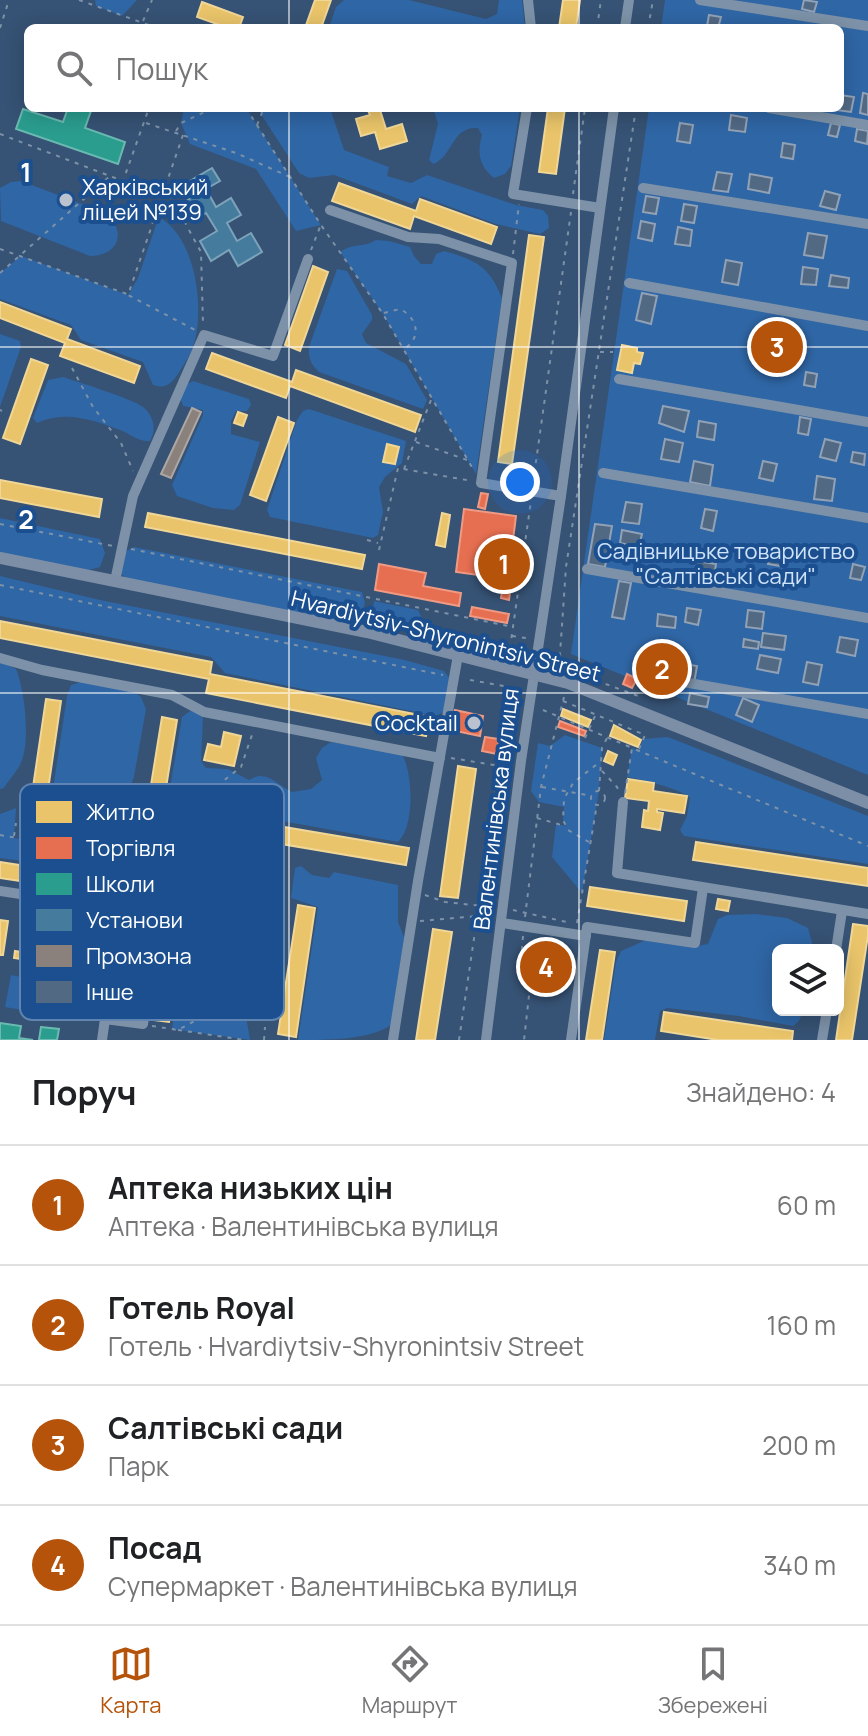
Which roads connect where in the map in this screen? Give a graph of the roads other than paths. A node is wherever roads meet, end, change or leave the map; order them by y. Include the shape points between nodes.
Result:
1 (528, 0) edge
2 (629, 0) edge
3 (700, 0) edge
4 (531, 24) edge
5 (626, 24) edge
6 (868, 26) edge
7 (526, 112) edge
8 (613, 112) edge
9 (792, 112) edge
10 (868, 125) edge
11 (643, 188) dead end
12 (600, 208) junction
13 (330, 210) dead end
14 (868, 224) edge
15 (308, 259) road end
16 (629, 283) dead end
17 (868, 326) edge
18 (619, 379) dead end
19 (868, 422) edge
20 (603, 473) dead end
21 (561, 496) junction
22 (868, 518) edge
23 (0, 558) edge
24 (587, 569) dead end
25 (115, 581) junction
26 (868, 618) edge
27 (458, 655) junction
28 (0, 658) edge
29 (534, 674) junction
30 (660, 678) dead end
31 (868, 714) edge
32 (440, 758) junction
33 (623, 802) road end
34 (868, 803) edge
35 (703, 888) junction
36 (0, 891) edge
37 (20, 894) edge
38 (842, 911) junction
39 (868, 914) edge
40 (502, 923) junction
41 (586, 936) junction
42 (837, 944) edge
43 (826, 1016) edge
44 (105, 1020) edge
45 (113, 1020) edge
46 (144, 1020) edge
47 (102, 1040) edge
48 (393, 1040) edge
49 (486, 1040) edge
50 (571, 1040) edge
51 (822, 1040) edge

1 - 4 street
2 - 5 street
3 - 6 street
7 - 12 street via 513,194
8 - 12 street, Валентинівська вулиця
9 - 10 street
11 - 14 street
12 - 21 street, Валентинівська вулиця
13 - 21 street via 408,237 439,239 512,263 481,483
15 - 25 street via 273,356 204,335 133,496
16 - 17 street
18 - 19 street
20 - 22 street
21 - 29 street, Валентинівська вулиця
23 - 25 main road, Hvardiytsiv-Shyronintsiv Street
24 - 26 street
25 - 27 main road, Hvardiytsiv-Shyronintsiv Street
27 - 29 main road, Hvardiytsiv-Shyronintsiv Street
27 - 32 street
28 - 32 street via 172,695 204,712
29 - 34 main road, Hvardiytsiv-Shyronintsiv Street via 613,700
29 - 40 street, Валентинівська вулиця
30 - 31 street
32 - 48 street
33 - 35 street via 617,873
35 - 38 street
35 - 41 street via 695,943 587,927
36 - 37 street
38 - 39 street
38 - 42 street
40 - 41 street
40 - 49 street, Валентинівська вулиця
41 - 50 street
43 - 51 street
44 - 47 street
45 - 46 street

